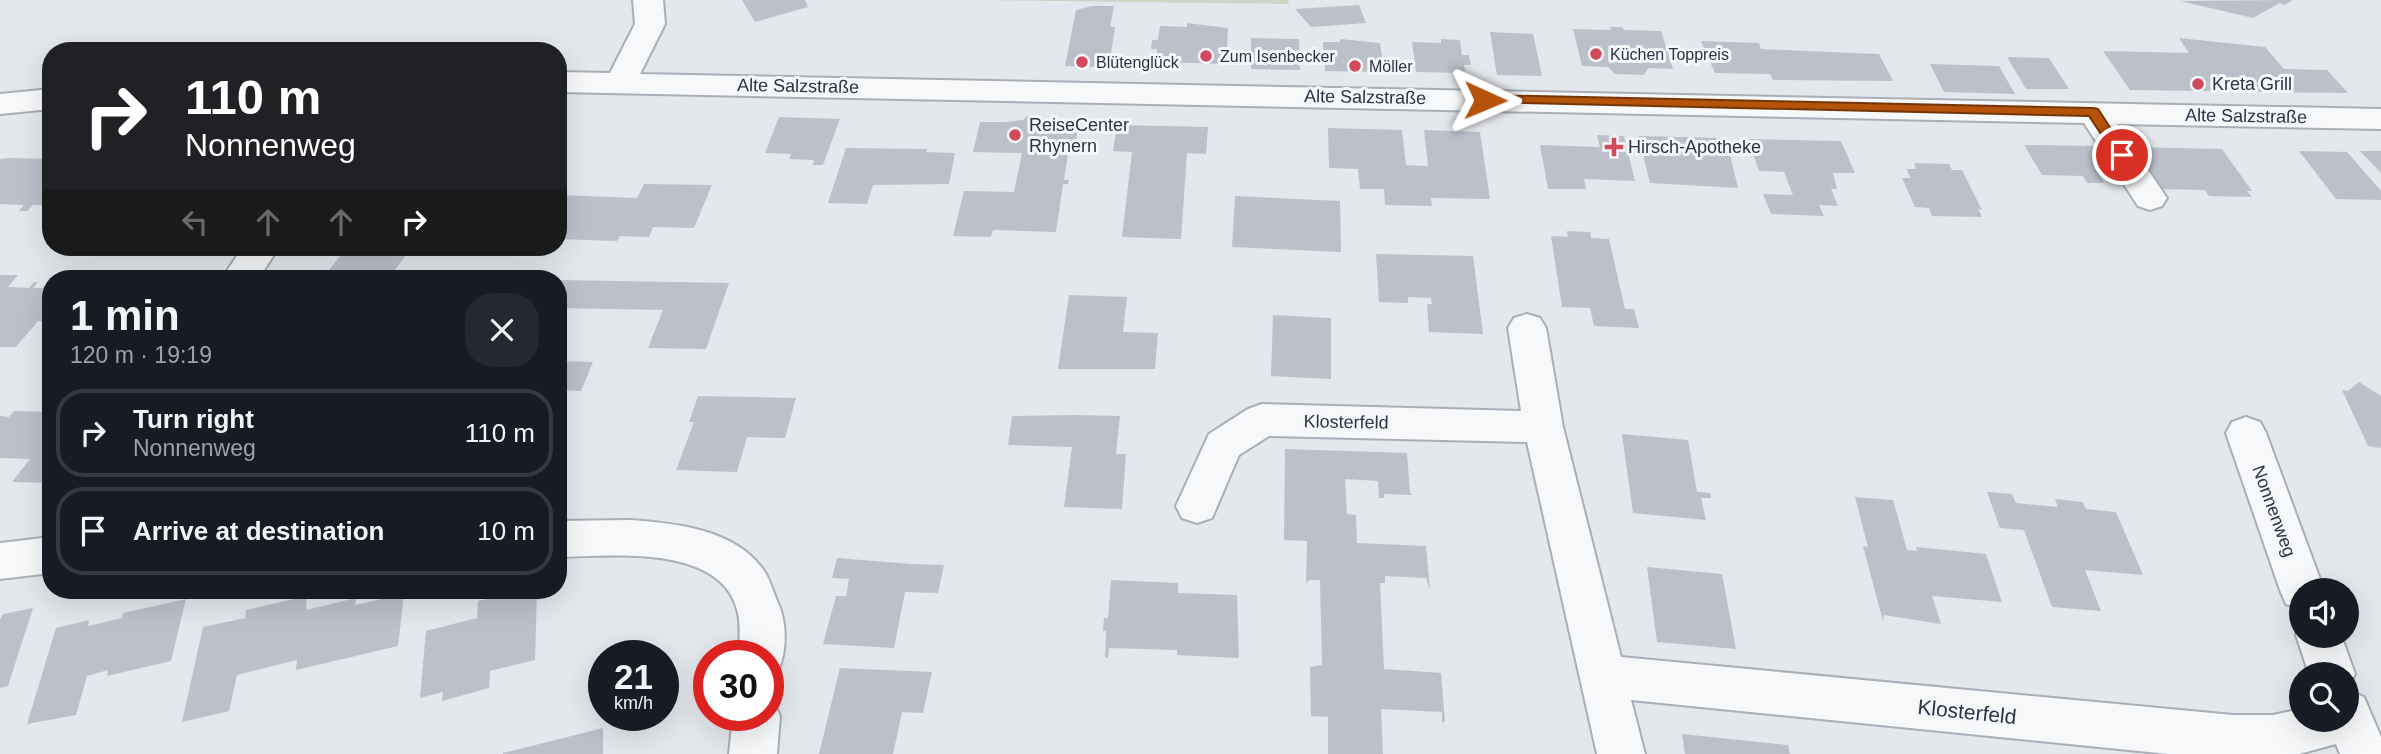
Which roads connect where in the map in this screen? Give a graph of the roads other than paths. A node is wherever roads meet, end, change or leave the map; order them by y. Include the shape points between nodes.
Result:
1 (648, 0) edge
2 (567, 82) edge
3 (621, 82) junction
4 (42, 100) edge
5 (0, 104) edge
6 (2093, 112) junction
7 (2381, 119) edge
8 (2150, 198) dead end
9 (1527, 328) dead end
10 (1543, 427) junction
11 (2246, 433) dead end
12 (1197, 506) dead end
13 (567, 539) edge
14 (42, 556) edge
15 (0, 561) edge
16 (2298, 578) edge
17 (763, 640) edge
18 (1600, 676) junction
19 (755, 731) edge
20 (2297, 732) edge
21 (2355, 732) edge
22 (753, 754) edge
23 (1621, 754) edge
24 (2364, 754) edge

1 - 3 street via 650,24
2 - 3 street, Alte Salzstraße
3 - 6 street, Alte Salzstraße
4 - 5 street
6 - 7 street, Alte Salzstraße
6 - 8 street
9 - 10 street
10 - 12 street, Klosterfeld via 1262,420 1223,445
10 - 18 street
11 - 16 street, Nonnenweg
13 - 17 street via 646,537 702,547 724,560 745,582 759,610
14 - 15 street
18 - 20 street, Klosterfeld via 2232,738 2273,738
18 - 23 street
19 - 22 street
21 - 24 street

